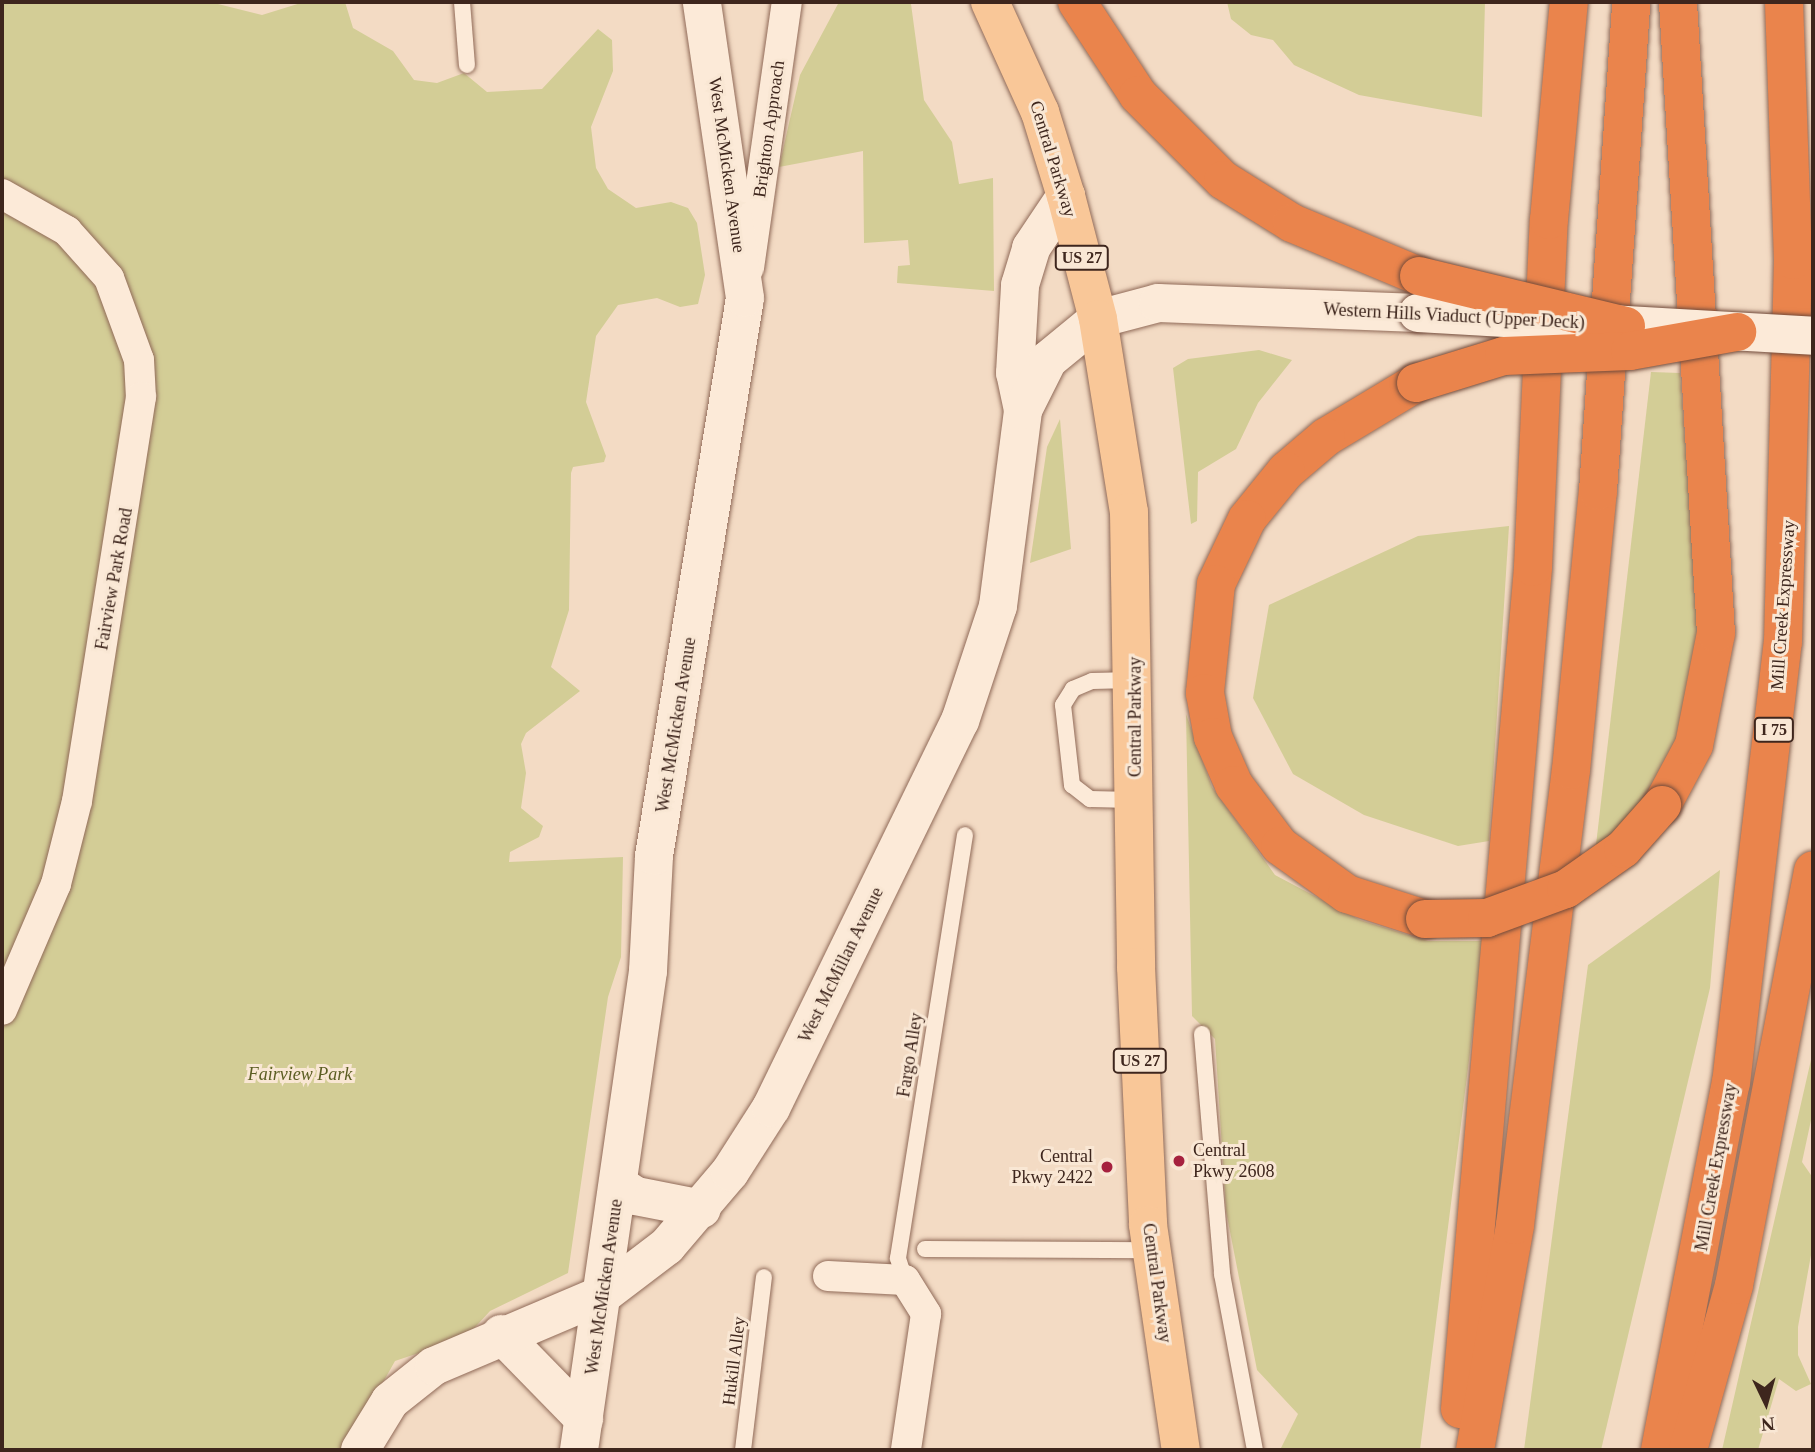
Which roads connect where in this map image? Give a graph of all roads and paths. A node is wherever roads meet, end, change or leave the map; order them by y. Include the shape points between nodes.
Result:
1 (463, 2) edge
2 (702, 2) edge
3 (787, 2) edge
4 (990, 2) edge
5 (1077, 2) edge
6 (1569, 2) edge
7 (1631, 2) edge
8 (1678, 2) edge
9 (1784, 2) edge
10 (467, 65) dead end
11 (2, 194) edge
12 (1066, 196) junction
13 (745, 298) junction
14 (1098, 319) junction
15 (1626, 326) junction
16 (1737, 332) junction
17 (1813, 337) edge
18 (1023, 411) junction
19 (1135, 679) junction
20 (1136, 800) junction
21 (965, 835) dead end
22 (1813, 870) edge
23 (2, 1010) edge
24 (1202, 1034) dead end
25 (619, 1185) junction
26 (702, 1209) junction
27 (925, 1249) dead end
28 (1152, 1250) junction
29 (828, 1276) dead end
30 (764, 1277) dead end
31 (905, 1280) junction
32 (604, 1294) junction
33 (501, 1334) junction
34 (582, 1435) edge
35 (360, 1450) edge
36 (743, 1450) edge
37 (906, 1450) edge
38 (1181, 1450) edge
39 (1255, 1450) edge
40 (1457, 1450) edge
41 (1475, 1450) edge
42 (1660, 1450) edge
43 (1688, 1450) edge

1 - 10 lane
2 - 13 main road, West McMicken Avenue
3 - 13 street, Brighton Approach
4 - 12 main road, Central Parkway / US 27 via 1040,112
5 - 15 highway, bridge via 1138,95 1223,180 1292,223 1419,276
6 - 40 highway via 1549,220 1533,567
7 - 41 highway via 1598,491 1571,770 1518,1199
8 - 16 highway, bridge via 1716,633 1694,746 1662,806 1622,849 1566,889 1487,918 1425,919 1347,894 1280,846 1234,785 1213,737 1205,693 1216,584 1247,519 1286,471 1326,437 1416,383 1504,356 1630,351
9 - 42 highway, Mill Creek Expressway / I 75 via 1793,260 1783,642 1731,1083
11 - 23 street, Fairview Park Road via 67,231 109,278 139,360 141,397 77,801 56,884
12 - 14 main road, Central Parkway / US 27
12 - 18 main road via 1031,248 1020,285 1015,373
13 - 25 main road, West McMicken Avenue via 654,856 648,971
14 - 15 main road, Western Hills Viaduct (Upper Deck), bridge via 1158,303
14 - 18 main road, West McMillan Avenue via 1048,360
14 - 19 main road, Central Parkway / US 27 via 1129,512
15 - 16 main road, Western Hills Viaduct (Upper Deck), bridge
16 - 17 main road, Western Hills Viaduct (Upper Deck), bridge
18 - 26 main road, West McMillan Avenue via 998,606 960,721 771,1108
19 - 20 main road, Central Parkway / US 27
19 - 20 lane via 1092,681 1073,689 1063,705 1072,785 1090,799
20 - 28 main road, Central Parkway / US 27 via 1136,967
21 - 31 lane, Fargo Alley via 898,1258
22 - 43 highway via 1734,1285
24 - 39 lane via 1222,1274
25 - 26 main road via 636,1196
25 - 32 main road, West McMicken Avenue
26 - 32 main road, West McMillan Avenue via 667,1246
27 - 28 lane
28 - 38 main road, Central Parkway / US 27
29 - 31 street
30 - 36 lane, Hukill Alley
31 - 37 street via 926,1314
32 - 33 main road, West McMillan Avenue
32 - 34 main road, West McMicken Avenue
33 - 34 main road
33 - 35 main road, West McMillan Avenue via 418,1376 390,1401

